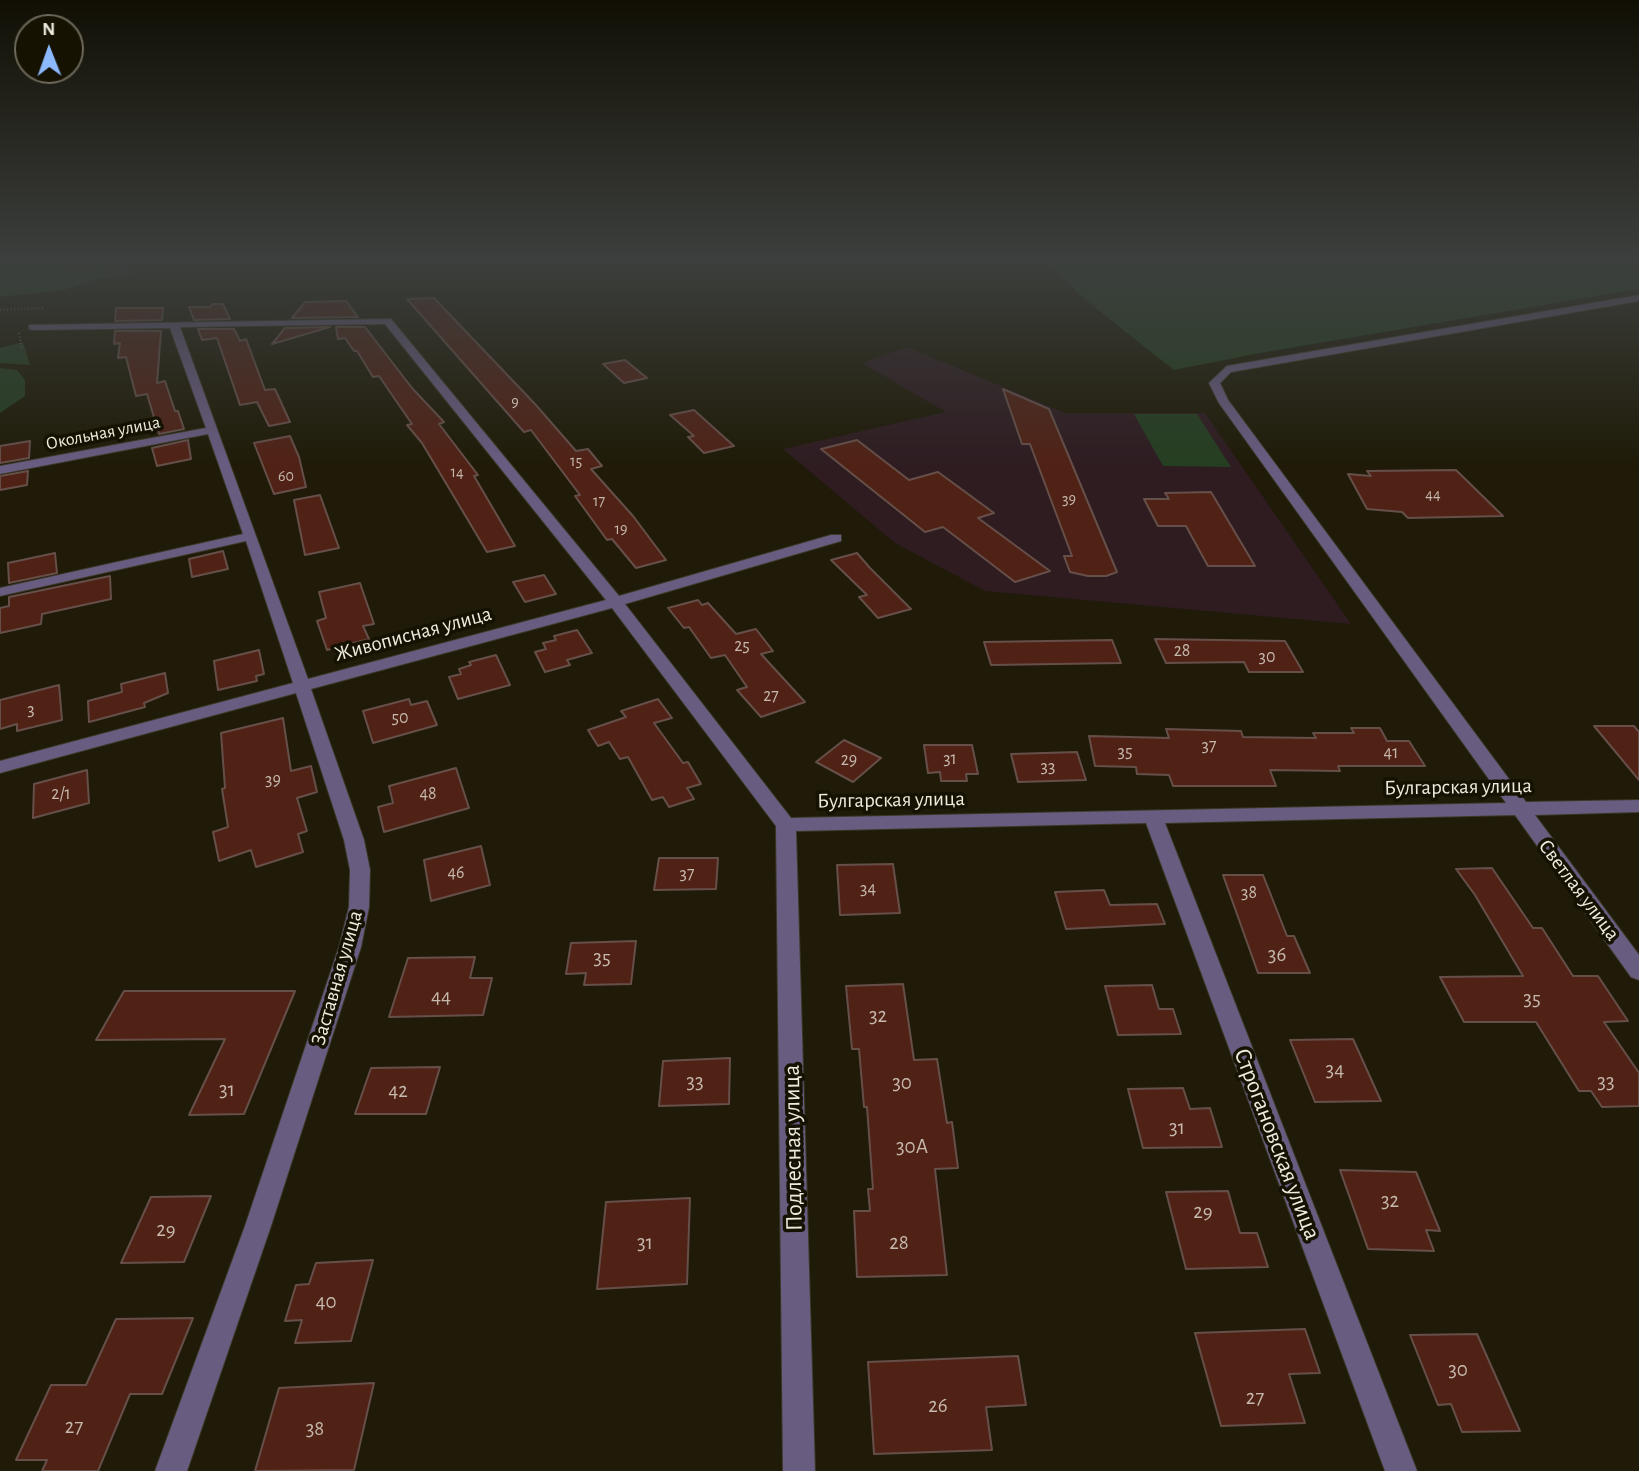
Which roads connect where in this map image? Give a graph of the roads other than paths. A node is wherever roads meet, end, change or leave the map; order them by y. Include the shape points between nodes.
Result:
1 (176, 329) edge
2 (394, 329) edge
3 (1459, 329) edge
4 (213, 430) junction
5 (0, 470) edge
6 (251, 536) junction
7 (836, 538) dead end
8 (0, 592) edge
9 (616, 602) junction
10 (302, 686) junction
11 (0, 767) edge
12 (1639, 806) edge
13 (1518, 808) junction
14 (1153, 817) junction
15 (786, 825) junction
16 (1639, 971) edge
17 (171, 1471) edge
18 (799, 1471) edge
19 (1401, 1471) edge

1 - 4 street, Заставная улица
2 - 9 street
3 - 13 street, Светлая улица via 1227,369 1214,383
4 - 5 street, Окольная улица
4 - 6 street, Заставная улица
6 - 8 street
6 - 10 street, Заставная улица
7 - 9 street, Живописная улица
9 - 10 street, Живописная улица
9 - 15 street
10 - 11 street, Живописная улица
10 - 17 street, Заставная улица via 354,840 360,870 359,908 258,1226
12 - 13 street, Булгарская улица
13 - 14 street, Булгарская улица
13 - 16 street, Светлая улица
14 - 15 street, Булгарская улица
14 - 19 street, Строгановская улица
15 - 18 street, Подлесная улица

